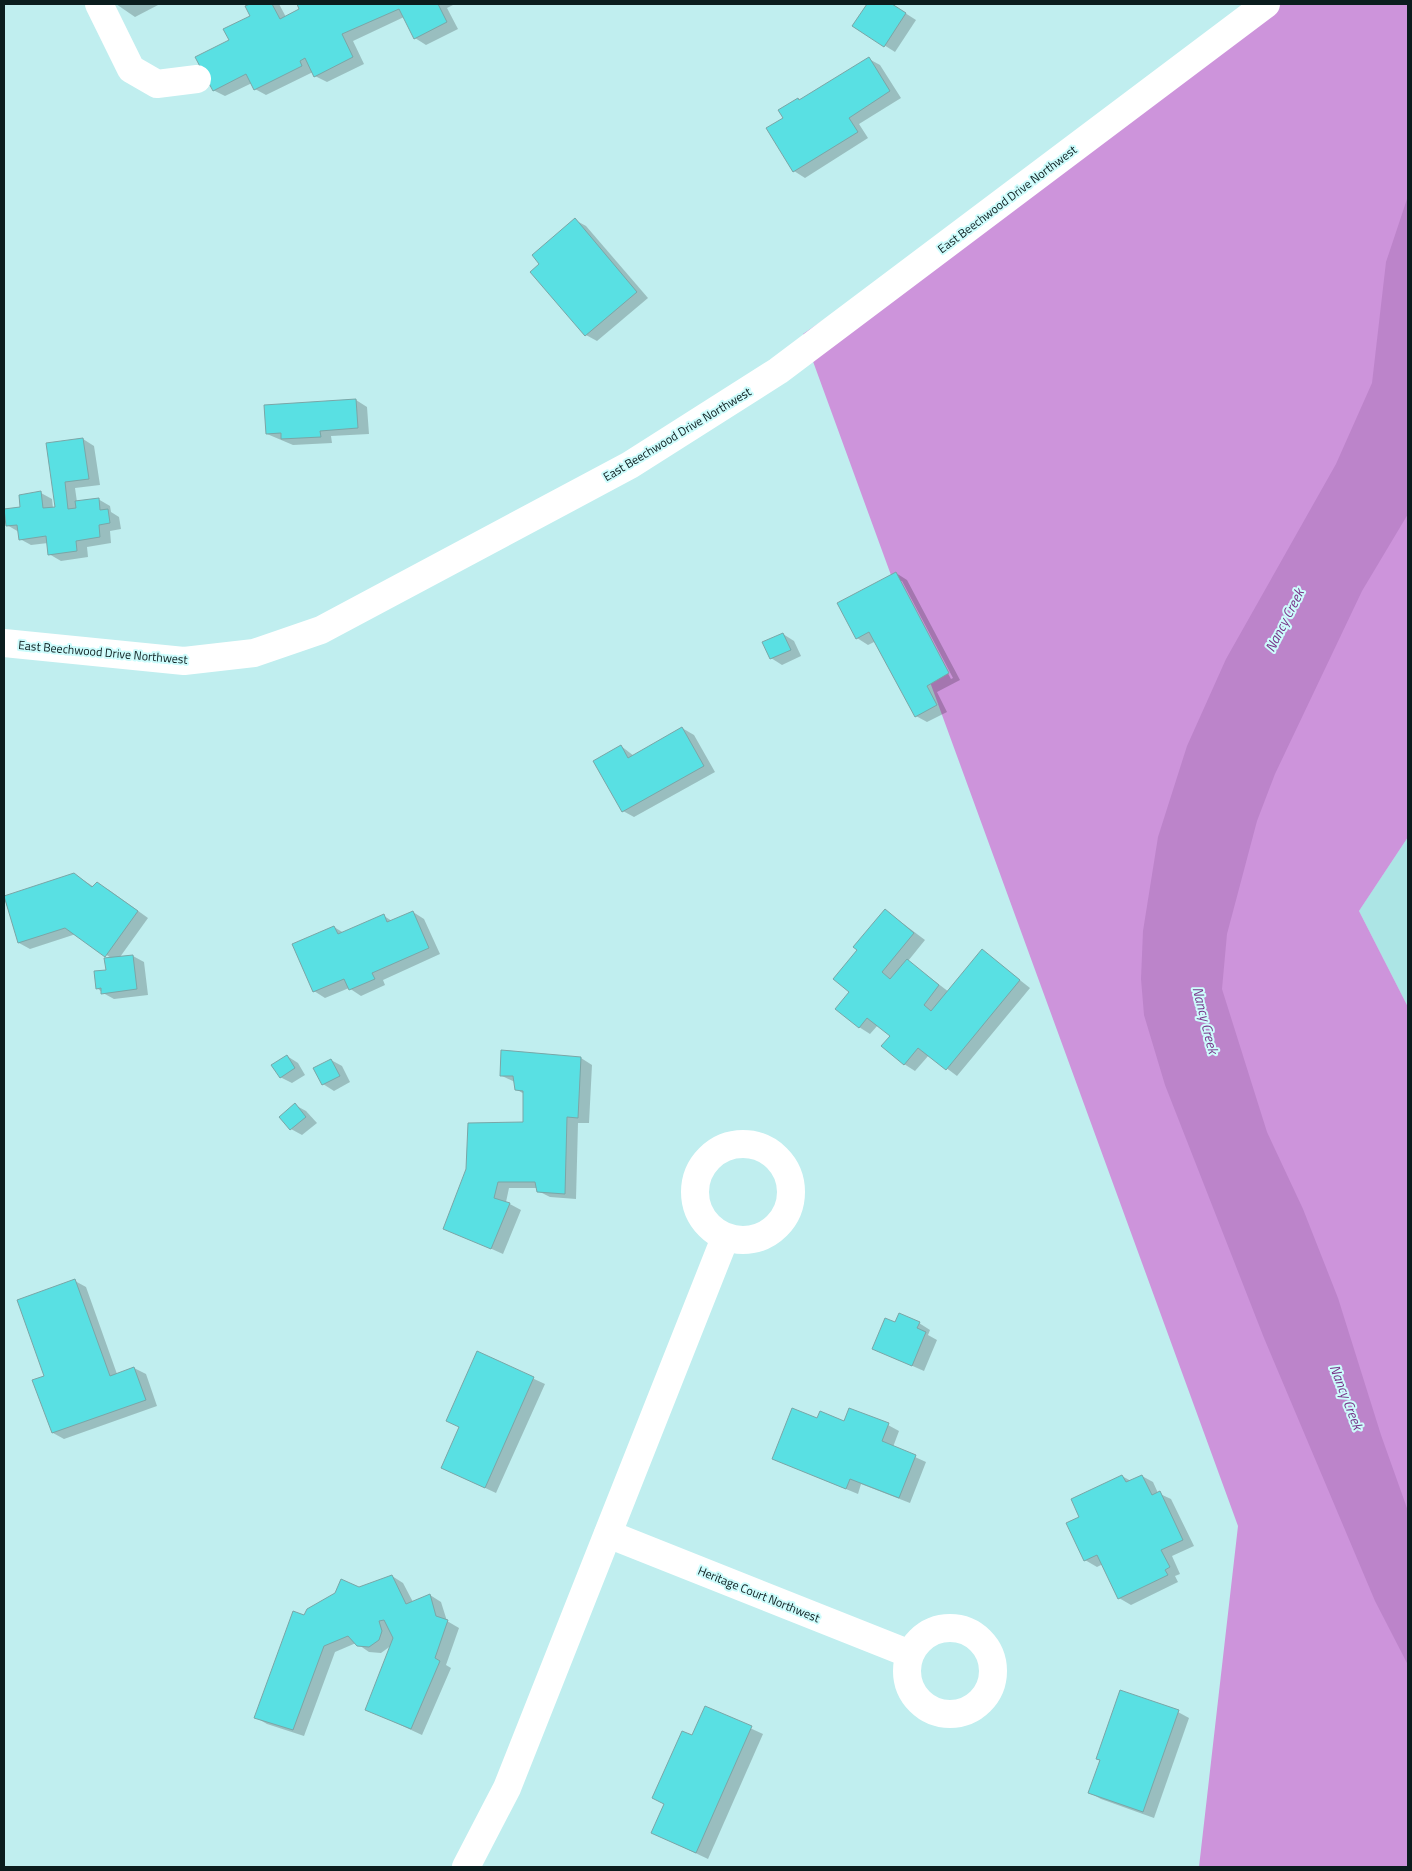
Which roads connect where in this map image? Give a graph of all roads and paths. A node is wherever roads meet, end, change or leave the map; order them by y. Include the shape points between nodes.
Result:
1 (99, 4) edge
2 (1266, 4) edge
3 (197, 78) dead end
4 (4, 644) edge
5 (725, 1238) dead end
6 (608, 1534) junction
7 (910, 1654) dead end
8 (466, 1867) edge

1 - 3 street via 131,69 157,84
2 - 4 street, East Beechwood Drive Northwest via 778,372 630,465 321,630 254,653 184,661
5 - 6 street
6 - 7 street, Heritage Court Northwest
6 - 8 street via 507,1788

